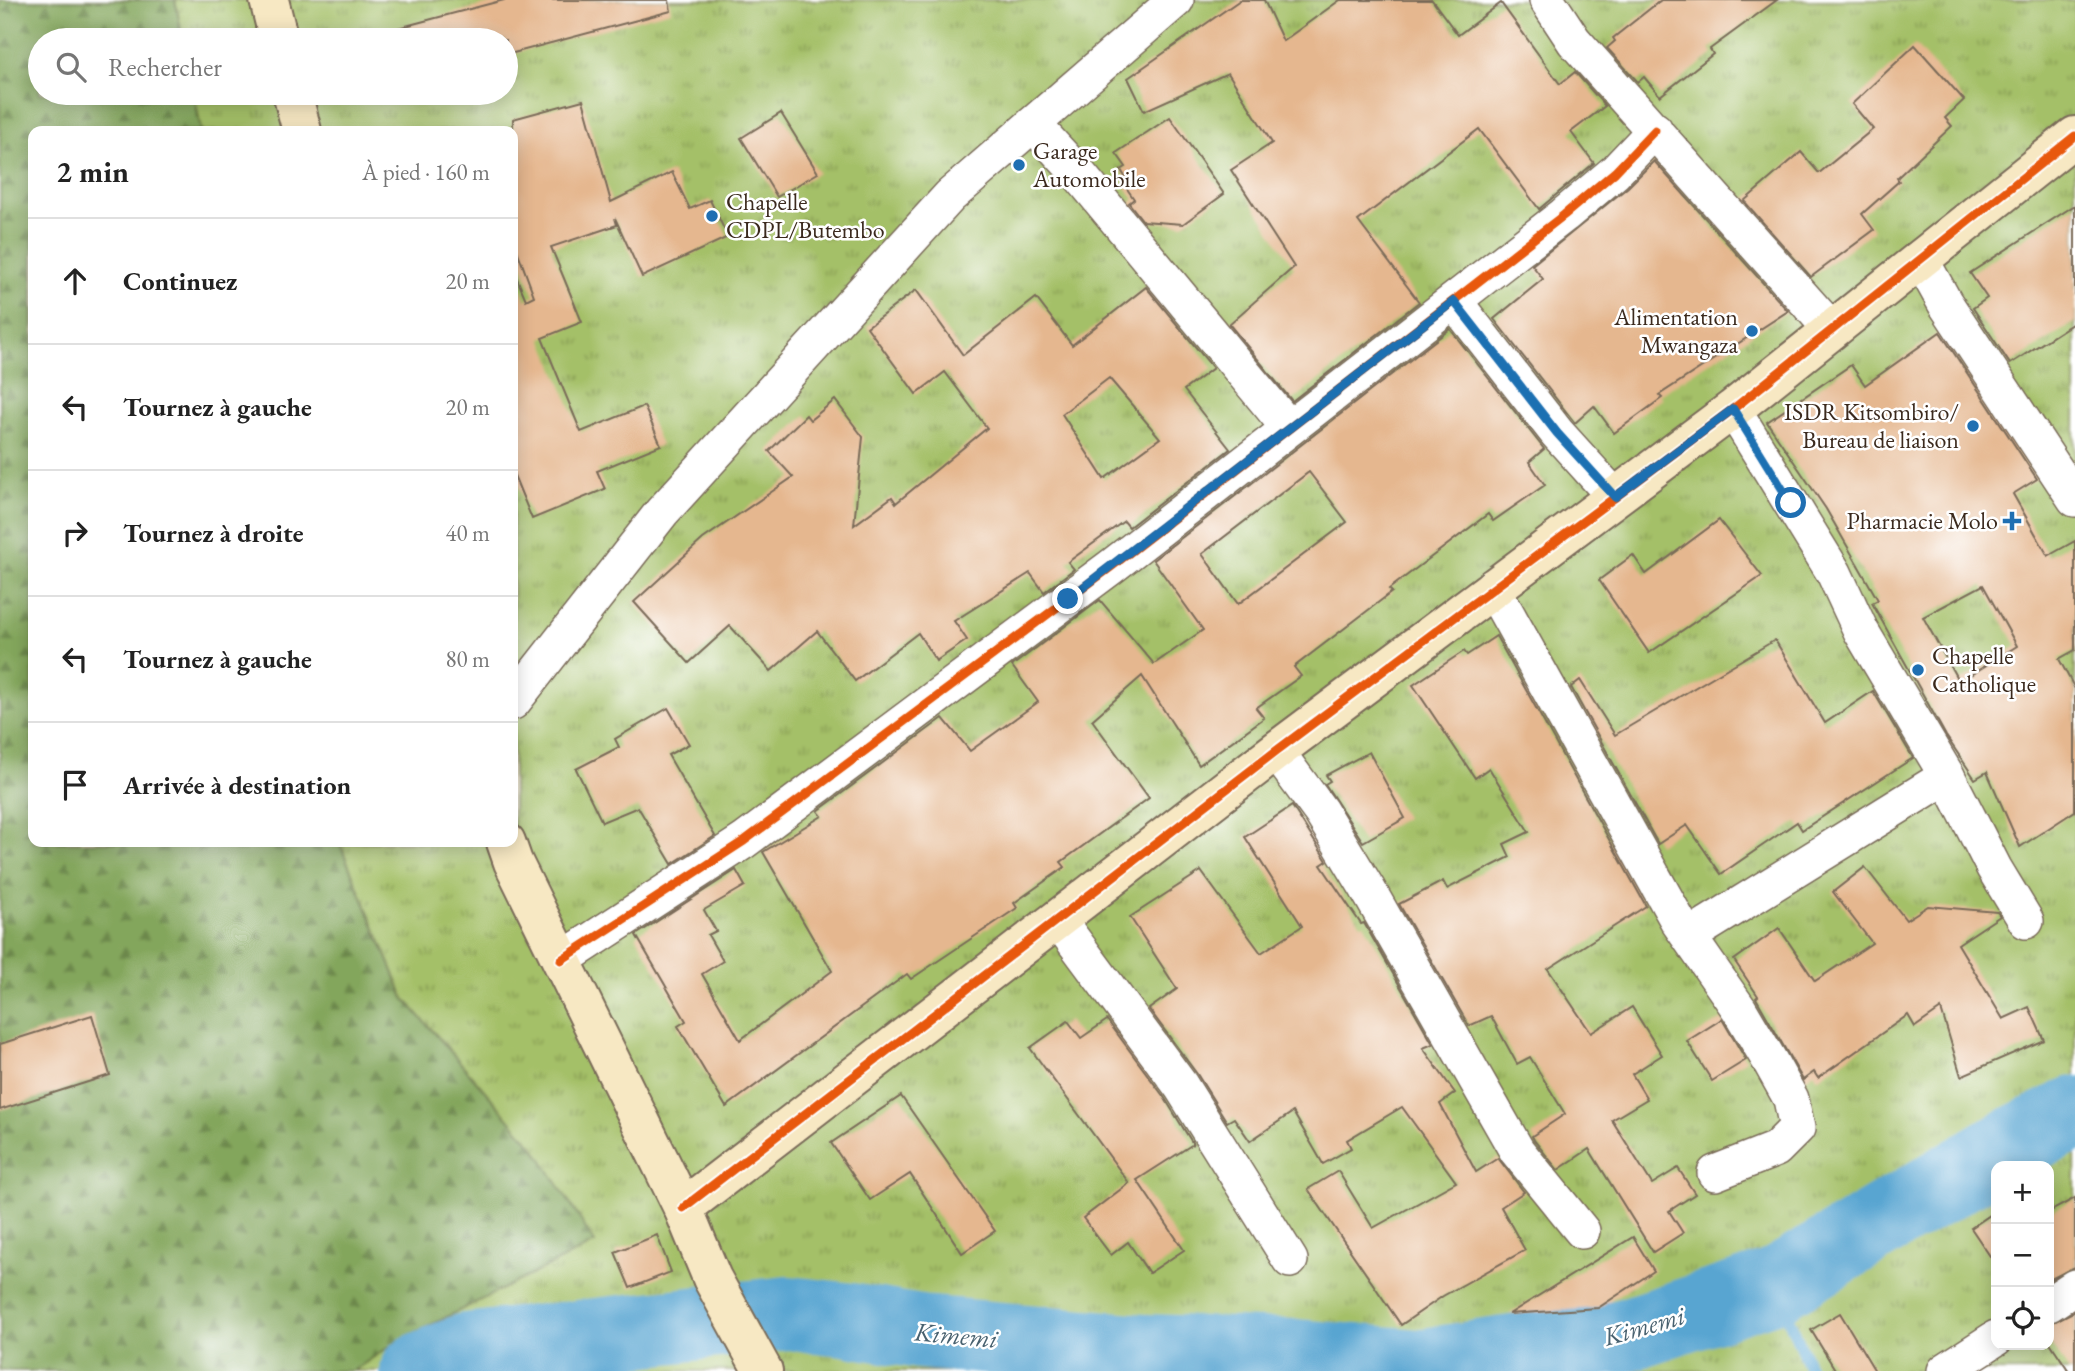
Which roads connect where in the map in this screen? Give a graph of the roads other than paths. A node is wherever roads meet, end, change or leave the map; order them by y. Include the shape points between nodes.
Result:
1 (269, 0) edge
2 (1176, 0) edge
3 (1547, 0) edge
4 (276, 28) edge
5 (295, 105) edge
6 (1033, 124) junction
7 (301, 126) edge
8 (1655, 130) junction
9 (2075, 136) edge
10 (1920, 258) junction
11 (1454, 301) junction
12 (1832, 329) junction
13 (1733, 409) junction
14 (1289, 428) junction
15 (1615, 497) junction
16 (2075, 499) edge
17 (1492, 587) junction
18 (518, 696) edge
19 (1276, 751) junction
20 (1947, 776) junction
21 (508, 847) edge
22 (2026, 920) dead end
23 (1059, 921) junction
24 (1689, 936) junction
25 (561, 960) junction
26 (1715, 1173) dead end
27 (683, 1208) junction
28 (1582, 1231) dead end
29 (1290, 1260) dead end
30 (2075, 1287) edge
31 (2054, 1301) edge
32 (1991, 1341) edge
33 (758, 1362) edge
34 (1945, 1371) edge

1 - 4 street
2 - 6 street
3 - 8 street via 1574,41
5 - 7 street
6 - 14 street
6 - 18 street via 950,196 783,376 662,512
8 - 11 street via 1615,172
8 - 12 street
9 - 10 street
10 - 12 street
10 - 16 street
11 - 14 street
11 - 15 street via 1557,433
12 - 13 street
13 - 15 street
13 - 20 street via 1834,573 1861,631
14 - 25 street via 744,841
15 - 17 street
17 - 19 street
17 - 24 street
19 - 23 street
19 - 28 street via 1321,812 1367,888 1517,1151
20 - 22 street
20 - 24 street
21 - 25 street
23 - 27 street
23 - 29 street via 1181,1086
24 - 26 street via 1772,1063 1791,1099 1797,1128 1776,1149
25 - 27 street
27 - 33 street via 712,1278
30 - 31 street
32 - 34 street

